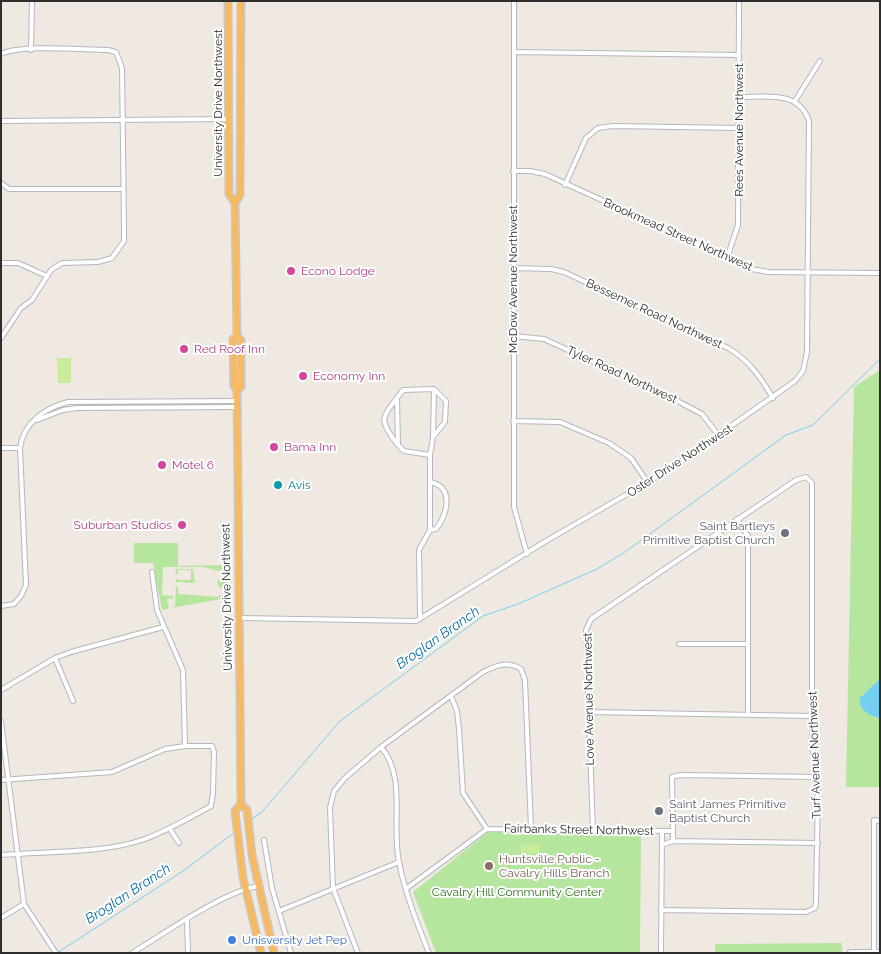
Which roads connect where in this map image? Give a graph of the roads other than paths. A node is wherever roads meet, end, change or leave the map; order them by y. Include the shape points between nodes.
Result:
1 (32, 1) edge
2 (228, 1) edge
3 (242, 1) edge
4 (514, 1) edge
5 (739, 1) edge
6 (31, 50) junction
7 (514, 52) junction
8 (1, 54) edge
9 (739, 55) junction
10 (820, 61) dead end
11 (739, 97) junction
12 (795, 101) junction
13 (229, 119) junction
14 (122, 120) junction
15 (1, 121) edge
16 (739, 128) junction
17 (513, 171) junction
18 (1, 183) edge
19 (565, 185) junction
20 (122, 189) junction
21 (235, 204) junction
22 (727, 258) junction
23 (1, 263) edge
24 (514, 268) junction
25 (809, 272) junction
26 (880, 273) edge
27 (47, 276) junction
28 (514, 336) junction
29 (1, 338) edge
30 (434, 390) junction
31 (397, 398) junction
32 (773, 398) junction
33 (238, 404) junction
34 (34, 420) junction
35 (513, 421) junction
36 (719, 436) junction
37 (433, 437) junction
38 (398, 445) junction
39 (1, 448) edge
40 (20, 448) junction
41 (430, 455) junction
42 (808, 479) joint
43 (430, 482) junction
44 (648, 483) junction
45 (737, 519) junction
46 (430, 530) junction
47 (527, 554) junction
48 (152, 572) dead end
49 (1, 606) edge
50 (239, 618) junction
51 (420, 619) junction
52 (163, 627) junction
53 (679, 644) dead end
54 (748, 644) junction
55 (55, 658) junction
56 (1, 690) edge
57 (451, 696) junction
58 (73, 701) dead end
59 (589, 712) junction
60 (748, 715) junction
61 (812, 716) junction
62 (1, 721) edge
63 (185, 746) junction
64 (381, 746) junction
65 (818, 777) junction
66 (1, 780) edge
67 (9, 780) junction
68 (241, 804) junction
69 (880, 821) edge
70 (531, 828) junction
71 (170, 829) junction
72 (487, 829) junction
73 (593, 831) junction
74 (673, 831) junction
75 (662, 832) junction
76 (264, 840) dead end
77 (673, 841) junction
78 (178, 843) dead end
79 (818, 843) junction
80 (662, 845) junction
81 (17, 854) junction
82 (1, 855) edge
83 (399, 862) junction
84 (258, 886) junction
85 (245, 888) junction
86 (333, 888) junction
87 (407, 888) junction
88 (874, 888) junction
89 (880, 888) edge
90 (24, 904) junction
91 (661, 910) junction
92 (279, 911) junction
93 (1, 918) edge
94 (187, 920) junction
95 (850, 952) edge
96 (874, 952) edge
97 (880, 952) edge
98 (56, 953) edge
99 (132, 953) edge
100 (188, 953) edge
101 (261, 953) edge
102 (274, 953) edge
103 (291, 953) edge
104 (358, 953) edge
105 (429, 953) edge
106 (661, 953) edge

1 - 6 street
2 - 13 highway, University Drive Northwest
3 - 21 highway, University Drive Northwest via 240,195
4 - 7 street, McDow Avenue Northwest
5 - 9 street, Rees Avenue Northwest
6 - 8 street
6 - 14 street via 116,52 122,68
7 - 9 street
7 - 17 street, McDow Avenue Northwest
9 - 11 street, Rees Avenue Northwest
10 - 12 street
11 - 12 street via 778,97
11 - 16 street, Rees Avenue Northwest
12 - 25 street, Oster Drive Northwest via 803,108 809,121
13 - 14 street
13 - 21 highway, University Drive Northwest via 229,194
14 - 15 street
14 - 20 street
16 - 19 street via 598,128 586,138
16 - 22 street, Rees Avenue Northwest via 738,225
17 - 19 street, Brookmead Street Northwest via 545,174
17 - 24 street, McDow Avenue Northwest
18 - 20 street via 9,189
19 - 22 street, Brookmead Street Northwest
20 - 27 street via 124,241 118,252 112,258 98,262 62,263
21 - 33 highway, University Drive Northwest via 237,336 242,340
22 - 25 street, Brookmead Street Northwest via 761,271
23 - 27 street via 18,263
24 - 28 street, McDow Avenue Northwest
24 - 32 street, Bessemer Road Northwest via 564,272 728,348 748,362
25 - 26 street, Brookmead Street Northwest
25 - 32 street, Oster Drive Northwest via 806,362 795,381
27 - 29 street
28 - 35 street, McDow Avenue Northwest
28 - 36 street, Tyler Road Northwest via 544,339 668,396 702,414
30 - 31 street via 403,390
30 - 37 street
30 - 37 street via 446,401 445,422
31 - 38 street
31 - 38 street via 384,416 384,427
32 - 36 street, Oster Drive Northwest
33 - 34 street via 78,408
33 - 34 street via 68,402 56,405
33 - 50 highway, University Drive Northwest
34 - 40 street via 22,435
35 - 44 street via 560,422 610,443 631,458
35 - 47 street, McDow Avenue Northwest via 514,507
36 - 44 street, Oster Drive Northwest
37 - 41 street
38 - 41 street via 404,451
39 - 40 street
40 - 49 street via 26,585 14,604
41 - 43 street
42 - 45 street, Love Avenue Northwest via 796,480
42 - 61 street, Turf Avenue Northwest via 812,489
43 - 46 street
43 - 46 street via 438,484 446,492 447,506 443,520 436,529
44 - 47 street, Oster Drive Northwest
45 - 54 street via 748,536
45 - 59 street, Love Avenue Northwest via 591,619 586,630
46 - 51 street via 419,550
47 - 51 street, Oster Drive Northwest
48 - 52 street via 157,610
50 - 51 street, Oster Drive Northwest
50 - 68 highway, University Drive Northwest
52 - 55 street
52 - 63 street via 183,670
53 - 54 street
54 - 60 street
55 - 56 street
55 - 58 street
57 - 64 street
57 - 70 street via 499,664 513,664 521,669 525,680
57 - 72 street via 457,711 463,793
59 - 60 street
59 - 73 street, Love Avenue Northwest
60 - 61 street
61 - 65 street, Turf Avenue Northwest via 812,746
62 - 67 street
63 - 67 street via 165,749 112,772
63 - 71 street via 212,746 213,793 210,806
64 - 83 street via 393,768
64 - 86 street via 334,791 330,808
65 - 74 street via 672,777
65 - 79 street, Turf Avenue Northwest
66 - 67 street
67 - 81 street
68 - 84 highway, University Drive Northwest via 247,810
68 - 85 highway, University Drive Northwest via 235,811
69 - 88 street via 874,820
70 - 72 street, Fairbanks Street Northwest
70 - 73 street, Fairbanks Street Northwest
71 - 78 street
71 - 81 street via 117,845
72 - 87 street, Fairbanks Street Northwest
73 - 75 street, Fairbanks Street Northwest
74 - 75 street
74 - 77 street
75 - 80 street, Fairbanks Street Northwest
76 - 92 street
77 - 79 street, Fairbanks Street Northwest
77 - 80 street, Fairbanks Street Northwest
79 - 91 street, Turf Avenue Northwest via 816,903 811,911
80 - 91 street
81 - 82 street
81 - 90 street
83 - 86 street
83 - 87 street
84 - 85 street
84 - 102 highway, University Drive Northwest
85 - 94 street
85 - 101 highway, University Drive Northwest
86 - 92 street
86 - 104 street
87 - 105 street
88 - 89 street
88 - 96 street
90 - 93 street
90 - 98 street
91 - 106 street
92 - 103 street
94 - 99 street
94 - 100 street
95 - 96 street
96 - 97 street

